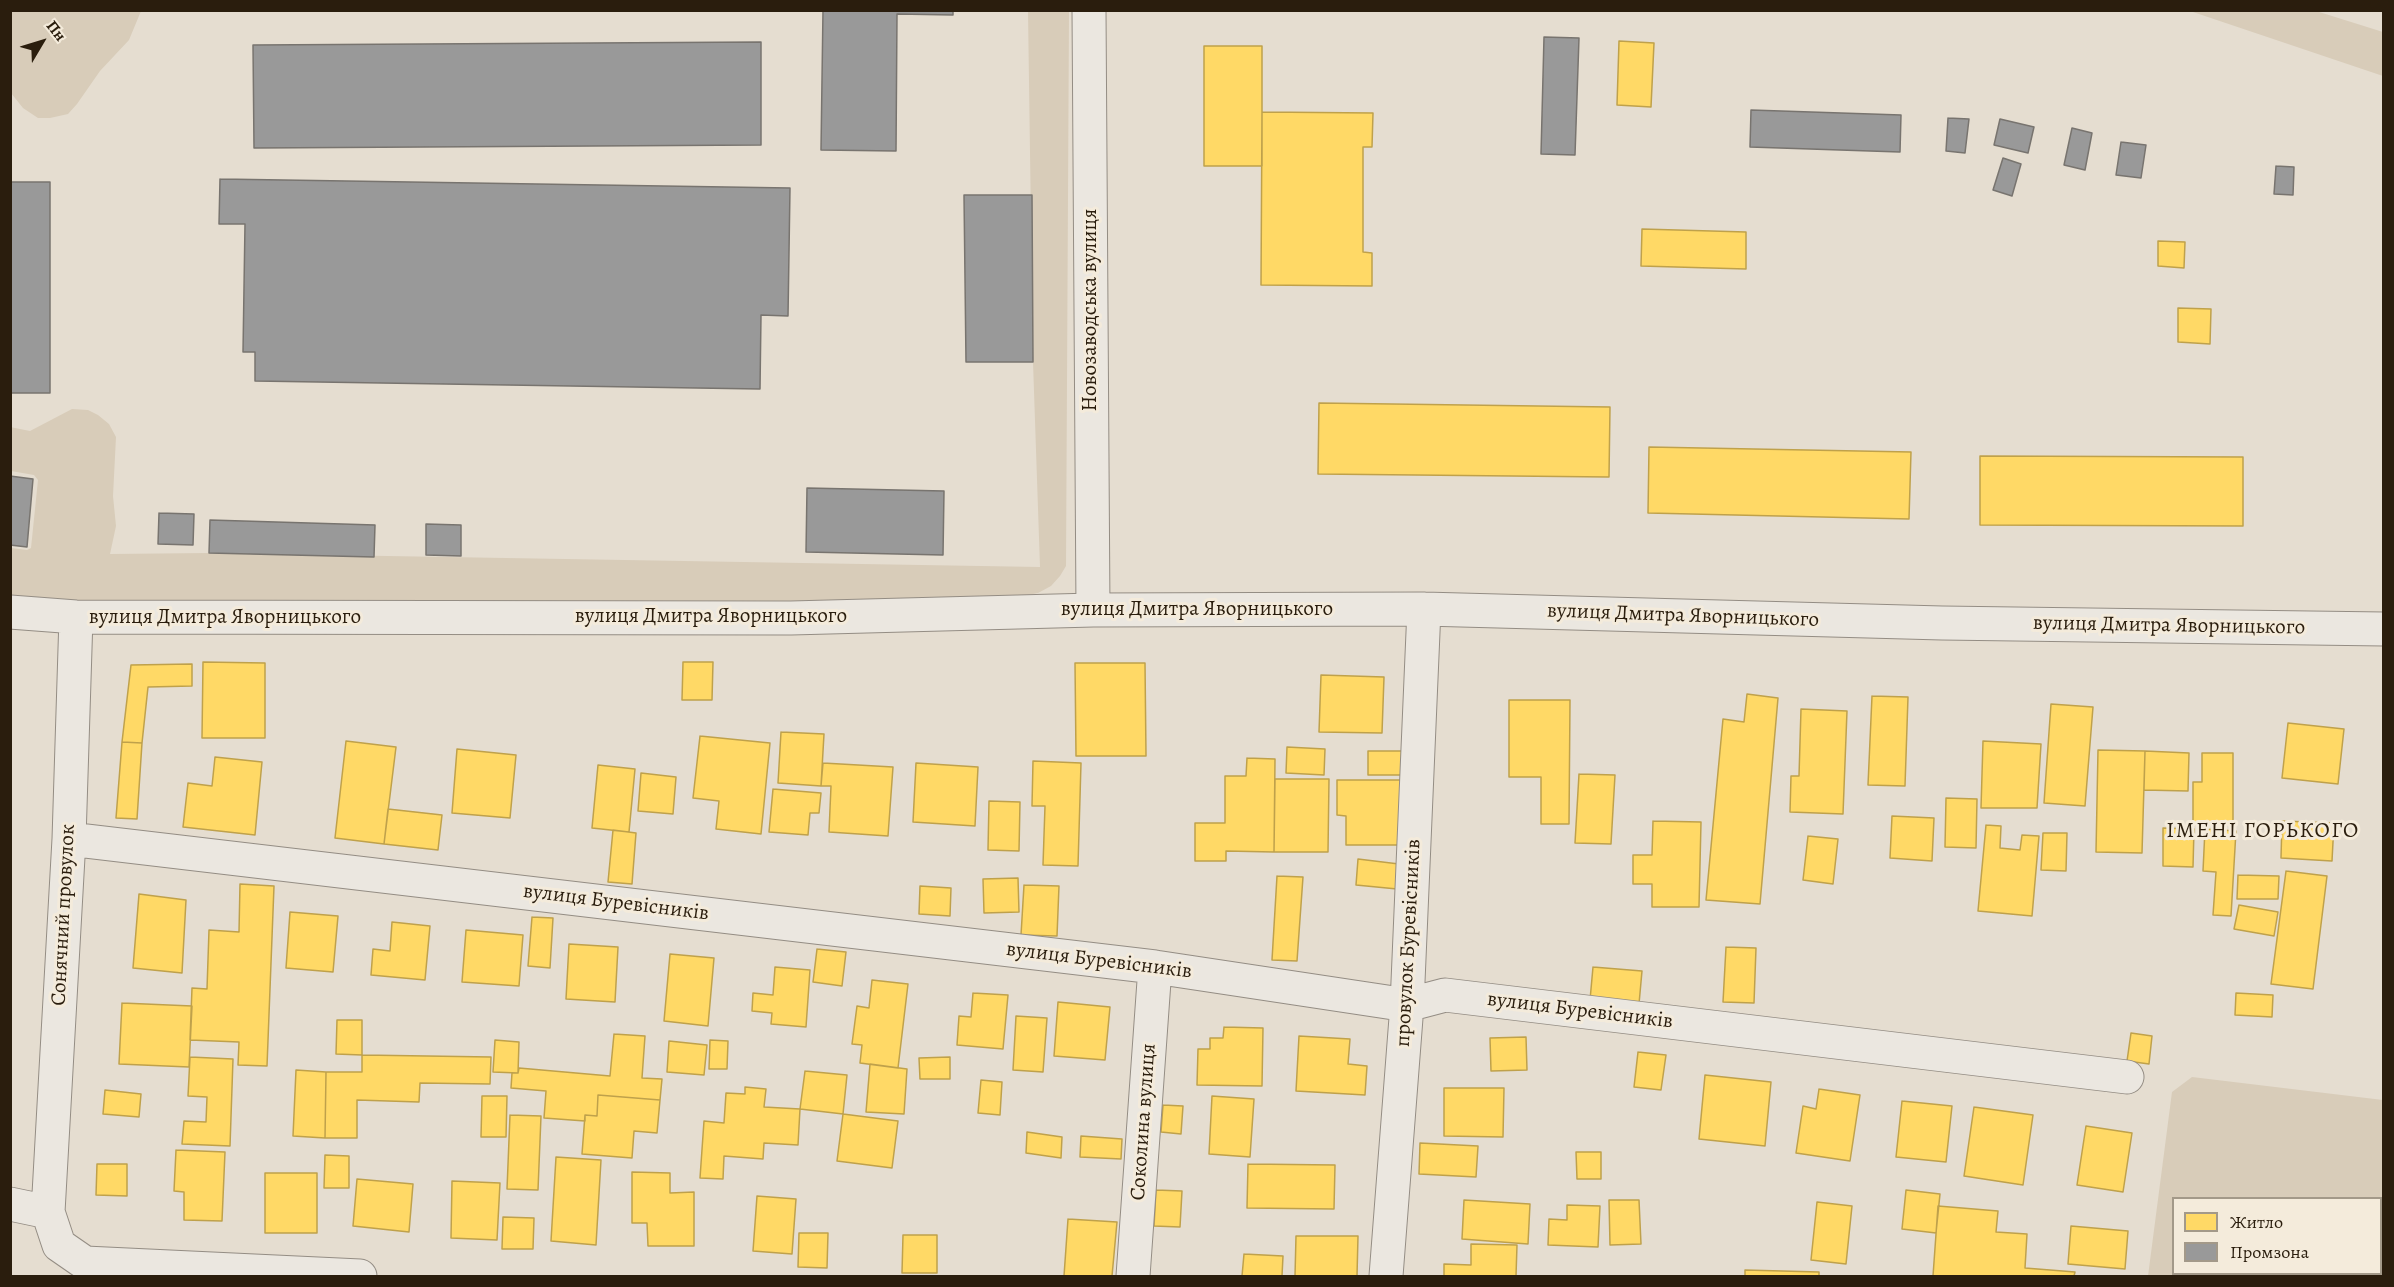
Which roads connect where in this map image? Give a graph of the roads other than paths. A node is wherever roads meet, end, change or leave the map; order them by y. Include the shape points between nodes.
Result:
1 (1089, 10) edge
2 (1424, 609) junction
3 (1093, 610) junction
4 (10, 612) edge
5 (76, 617) junction
6 (2384, 629) edge
7 (69, 839) junction
8 (1155, 967) junction
9 (1407, 1005) junction
10 (2127, 1077) dead end
11 (10, 1204) edge
12 (48, 1212) junction
13 (360, 1276) edge
14 (1133, 1276) edge
15 (1386, 1276) edge

1 - 3 street, Новозаводська вулиця
2 - 3 street, вулиця Дмитра Яворницького
2 - 6 street, вулиця Дмитра Яворницького
2 - 9 street, провулок Буревісників
3 - 5 street, вулиця Дмитра Яворницького via 791,618
4 - 5 street, вулиця Дмитра Яворницького
5 - 7 street, Сонячний провулок
7 - 8 street, вулиця Буревісників
7 - 12 street, Сонячний провулок
8 - 9 street, вулиця Буревісників
8 - 14 street, Соколина вулиця
9 - 10 street, вулиця Буревісників via 1445,995
9 - 15 street, провулок Буревісників
11 - 12 street
12 - 13 street via 59,1245 85,1263

